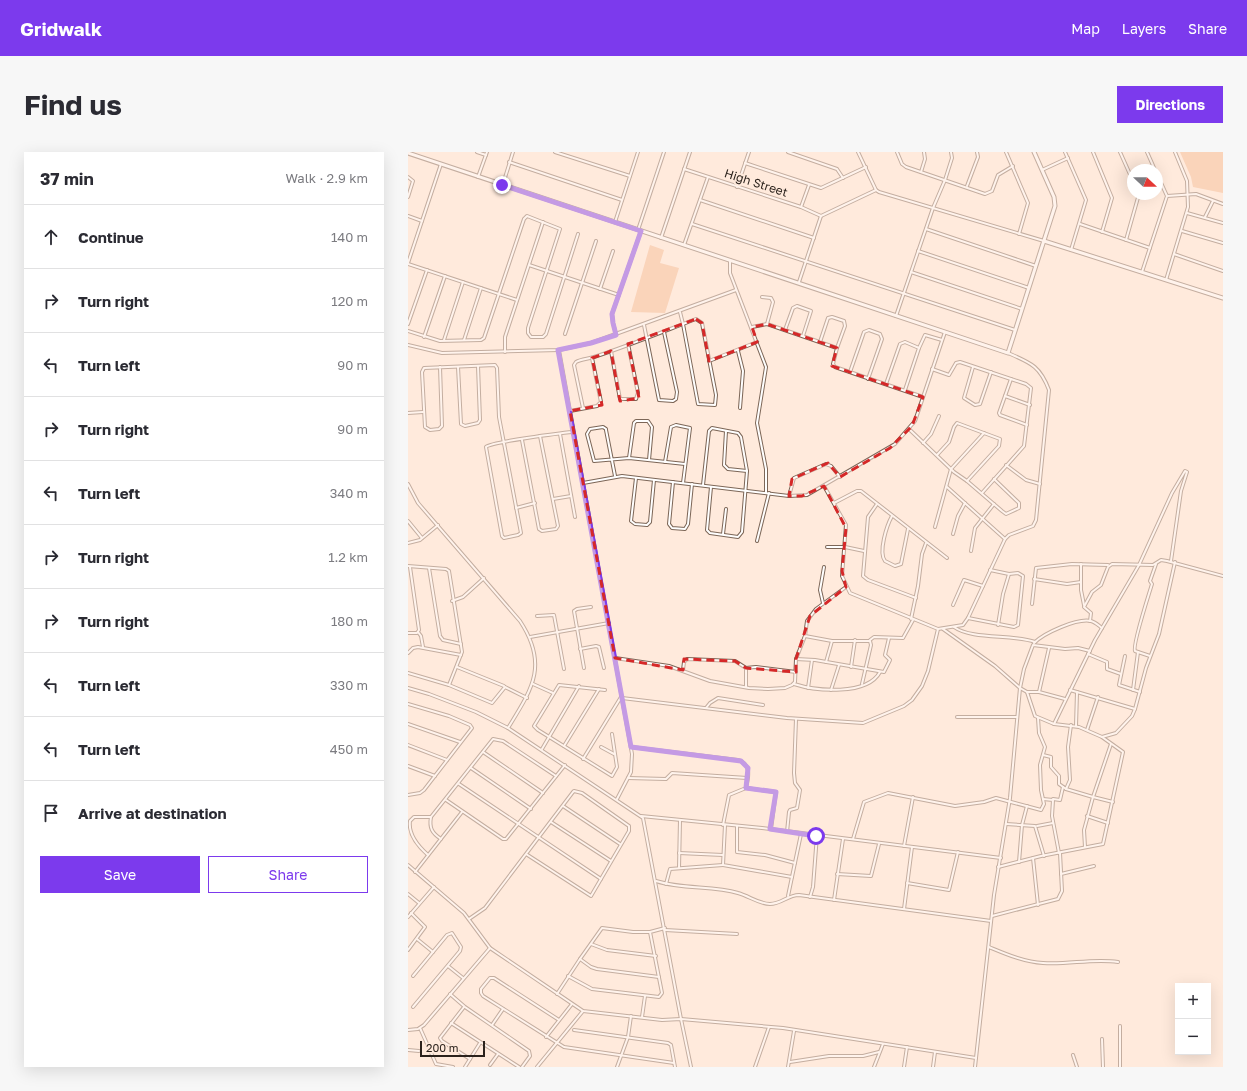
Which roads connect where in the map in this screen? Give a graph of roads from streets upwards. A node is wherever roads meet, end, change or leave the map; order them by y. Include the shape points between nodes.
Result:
1 (477, 152) edge
2 (513, 152) edge
3 (556, 152) edge
4 (636, 152) edge
5 (664, 152) edge
6 (690, 152) edge
7 (749, 152) edge
8 (788, 152) edge
9 (858, 152) edge
10 (897, 152) edge
11 (924, 152) edge
12 (950, 152) edge
13 (977, 152) edge
14 (1006, 152) edge
15 (1034, 152) edge
16 (1066, 152) edge
17 (1093, 152) edge
18 (1120, 152) edge
19 (1147, 152) edge
20 (1175, 152) edge
21 (408, 153) edge
22 (486, 153) edge
23 (1068, 158) junction
24 (509, 162) junction
25 (745, 163) junction
26 (441, 164) junction
27 (1152, 164) edge
28 (1013, 166) junction
29 (866, 167) junction
30 (1127, 168) edge
31 (684, 169) junction
32 (1042, 170) junction
33 (921, 172) junction
34 (630, 176) junction
35 (478, 177) junction
36 (408, 178) edge
37 (708, 178) junction
38 (844, 178) junction
39 (945, 180) junction
40 (502, 185) junction
41 (809, 185) junction
42 (967, 186) junction
43 (737, 187) junction
44 (1163, 187) edge
45 (876, 190) junction
46 (1188, 194) junction
47 (1167, 196) junction
48 (408, 197) edge
49 (622, 200) junction
50 (700, 200) junction
51 (1137, 200) edge
52 (1213, 201) junction
53 (1223, 204) edge
54 (801, 207) junction
55 (933, 208) junction
56 (1187, 213) junction
57 (408, 216) edge
58 (821, 216) junction
59 (1205, 217) junction
60 (422, 221) junction
61 (543, 222) junction
62 (615, 222) junction
63 (1223, 223) edge
64 (692, 224) junction
65 (1080, 224) junction
66 (926, 229) junction
67 (640, 230) junction
68 (1182, 231) junction
69 (1102, 232) junction
70 (578, 234) dead end
71 (1019, 234) junction
72 (661, 238) junction
73 (814, 238) junction
74 (1126, 240) junction
75 (596, 241) dead end
76 (1044, 241) junction
77 (1223, 243) edge
78 (684, 245) junction
79 (1150, 248) junction
80 (1071, 250) junction
81 (918, 251) junction
82 (613, 252) dead end
83 (1174, 254) junction
84 (730, 260) junction
85 (806, 262) junction
86 (408, 263) edge
87 (528, 265) junction
88 (1036, 266) junction
89 (427, 270) junction
90 (1223, 270) edge
91 (546, 271) junction
92 (911, 272) junction
93 (1142, 272) junction
94 (445, 276) junction
95 (563, 277) junction
96 (1166, 280) junction
97 (463, 282) junction
98 (799, 282) junction
99 (582, 283) junction
100 (481, 288) junction
101 (1029, 288) junction
102 (600, 289) junction
103 (736, 290) junction
104 (499, 294) junction
105 (904, 294) junction
106 (619, 295) junction
107 (762, 297) dead end
108 (1223, 298) edge
109 (517, 300) junction
110 (1022, 309) junction
111 (680, 312) junction
112 (896, 316) junction
113 (408, 324) edge
114 (683, 324) junction
115 (767, 324) junction
116 (644, 325) junction
117 (752, 327) junction
118 (784, 330) junction
119 (1016, 330) junction
120 (408, 331) edge
121 (664, 332) junction
122 (945, 332) junction
123 (565, 334) dead end
124 (616, 335) junction
125 (803, 336) junction
126 (424, 337) junction
127 (647, 337) junction
128 (444, 340) junction
129 (464, 340) junction
130 (942, 340) junction
131 (757, 342) junction
132 (820, 342) junction
133 (628, 344) junction
134 (408, 345) edge
135 (838, 348) junction
136 (919, 348) junction
137 (558, 350) junction
138 (611, 351) junction
139 (738, 351) junction
140 (506, 352) junction
141 (1008, 353) junction
142 (592, 358) junction
143 (709, 361) junction
144 (478, 366) junction
145 (440, 367) junction
146 (458, 367) junction
147 (973, 367) junction
148 (932, 369) junction
149 (850, 372) junction
150 (991, 372) junction
151 (868, 379) junction
152 (1011, 379) junction
153 (886, 385) junction
154 (905, 390) junction
155 (1005, 396) junction
156 (923, 397) junction
157 (1030, 405) junction
158 (583, 408) junction
159 (740, 408) dead end
160 (570, 411) junction
161 (423, 412) junction
162 (408, 413) edge
163 (939, 416) dead end
164 (1027, 425) junction
165 (909, 430) junction
166 (726, 431) junction
167 (574, 432) junction
168 (984, 433) junction
169 (560, 434) junction
170 (540, 436) junction
171 (522, 440) junction
172 (503, 443) junction
173 (923, 443) junction
174 (937, 455) junction
175 (611, 458) junction
176 (629, 458) junction
177 (648, 460) junction
178 (665, 462) junction
179 (685, 464) junction
180 (1006, 465) junction
181 (951, 470) junction
182 (747, 471) junction
183 (615, 477) junction
184 (840, 477) junction
185 (636, 478) junction
186 (994, 479) junction
187 (654, 480) junction
188 (967, 481) junction
189 (673, 482) junction
190 (583, 483) junction
191 (683, 483) junction
192 (408, 484) edge
193 (692, 484) junction
194 (1040, 484) junction
195 (703, 485) junction
196 (824, 486) junction
197 (711, 487) junction
198 (947, 487) junction
199 (745, 491) junction
200 (768, 493) junction
201 (982, 493) junction
202 (571, 496) junction
203 (789, 496) junction
204 (553, 500) junction
205 (965, 502) junction
206 (535, 503) junction
207 (834, 503) junction
208 (877, 504) junction
209 (994, 504) junction
210 (516, 508) junction
211 (726, 509) dead end
212 (892, 516) junction
213 (575, 517) dead end
214 (982, 518) junction
215 (408, 521) edge
216 (438, 525) junction
217 (935, 527) dead end
218 (908, 529) junction
219 (723, 534) junction
220 (954, 534) dead end
221 (422, 538) junction
222 (1005, 539) junction
223 (757, 541) dead end
224 (408, 543) edge
225 (926, 543) junction
226 (827, 547) dead end
227 (845, 547) junction
228 (864, 551) junction
229 (971, 551) dead end
230 (947, 558) dead end
231 (1171, 561) junction
232 (1175, 562) junction
233 (1081, 564) junction
234 (1156, 564) junction
235 (1110, 565) junction
236 (1139, 565) junction
237 (409, 566) edge
238 (824, 567) dead end
239 (429, 568) junction
240 (990, 570) junction
241 (1009, 574) junction
242 (1223, 575) edge
243 (484, 578) junction
244 (1034, 578) junction
245 (1081, 582) junction
246 (983, 586) junction
247 (846, 587) junction
248 (916, 598) junction
249 (452, 600) junction
250 (823, 604) junction
251 (1032, 604) dead end
252 (952, 605) dead end
253 (591, 607) dead end
254 (1084, 607) junction
255 (537, 616) dead end
256 (968, 618) junction
257 (912, 619) junction
258 (1090, 621) junction
259 (609, 623) junction
260 (998, 625) junction
261 (954, 627) junction
262 (1102, 628) junction
263 (577, 629) junction
264 (938, 629) junction
265 (943, 629) junction
266 (408, 632) edge
267 (418, 632) junction
268 (558, 633) junction
269 (805, 636) junction
270 (530, 637) junction
271 (889, 638) junction
272 (856, 640) junction
273 (832, 641) junction
274 (870, 641) junction
275 (1035, 642) junction
276 (461, 644) junction
277 (1033, 645) junction
278 (423, 647) junction
279 (1049, 648) junction
280 (580, 649) junction
281 (1090, 651) junction
282 (1138, 652) junction
283 (408, 653) edge
284 (1088, 654) junction
285 (461, 655) junction
286 (1125, 656) dead end
287 (1150, 656) junction
288 (615, 658) junction
289 (796, 659) junction
290 (812, 660) junction
291 (826, 662) junction
292 (839, 665) junction
293 (457, 667) junction
294 (851, 667) junction
295 (584, 668) dead end
296 (604, 668) dead end
297 (746, 668) junction
298 (564, 669) dead end
299 (865, 669) junction
300 (682, 670) junction
301 (796, 672) junction
302 (880, 672) junction
303 (408, 673) edge
304 (1121, 674) junction
305 (533, 684) junction
306 (794, 684) junction
307 (862, 684) junction
308 (449, 685) junction
309 (579, 686) junction
310 (506, 687) junction
311 (746, 687) junction
312 (408, 688) edge
313 (808, 688) junction
314 (1020, 688) junction
315 (599, 689) junction
316 (605, 690) dead end
317 (831, 690) junction
318 (1070, 690) junction
319 (1133, 690) junction
320 (1027, 692) junction
321 (1039, 692) junction
322 (1077, 692) junction
323 (1140, 692) junction
324 (553, 693) junction
325 (622, 697) junction
326 (1098, 697) junction
327 (527, 698) junction
328 (1065, 699) junction
329 (408, 704) edge
330 (763, 705) dead end
331 (706, 708) junction
332 (1135, 709) junction
333 (957, 717) dead end
334 (1017, 717) junction
335 (1038, 718) junction
336 (796, 719) junction
337 (408, 724) edge
338 (1054, 724) junction
339 (1071, 725) junction
340 (1076, 726) junction
341 (508, 728) junction
342 (1086, 730) junction
343 (612, 734) dead end
344 (549, 736) junction
345 (1102, 737) junction
346 (460, 742) junction
347 (1110, 744) junction
348 (408, 745) edge
349 (564, 746) junction
350 (631, 747) junction
351 (601, 748) dead end
352 (541, 749) junction
353 (483, 752) junction
354 (614, 754) junction
355 (1043, 755) junction
356 (583, 759) junction
357 (447, 760) junction
358 (565, 764) junction
359 (408, 766) edge
360 (471, 768) junction
361 (435, 776) junction
362 (556, 776) junction
363 (628, 778) junction
364 (747, 778) junction
365 (458, 784) junction
366 (1063, 787) junction
367 (746, 788) junction
368 (1066, 789) junction
369 (543, 792) junction
370 (408, 795) edge
371 (912, 796) junction
372 (1093, 797) junction
373 (1043, 799) junction
374 (1053, 799) junction
375 (446, 800) junction
376 (617, 800) junction
377 (1009, 800) junction
378 (1113, 802) junction
379 (563, 806) junction
380 (1026, 806) junction
381 (531, 808) junction
382 (462, 812) junction
383 (641, 816) junction
384 (1087, 816) junction
385 (431, 817) junction
386 (680, 820) junction
387 (551, 822) junction
388 (1053, 823) junction
389 (1108, 823) junction
390 (518, 824) junction
391 (1006, 824) junction
392 (724, 825) junction
393 (1022, 825) junction
394 (737, 826) junction
395 (1035, 826) junction
396 (770, 829) junction
397 (787, 832) junction
398 (801, 834) junction
399 (816, 836) junction
400 (538, 837) junction
401 (441, 839) junction
402 (844, 839) junction
403 (853, 840) junction
404 (620, 844) junction
405 (879, 844) junction
406 (904, 846) junction
407 (912, 847) junction
408 (1084, 847) junction
409 (958, 852) junction
410 (679, 853) junction
411 (1060, 853) junction
412 (526, 854) junction
413 (724, 854) junction
414 (428, 855) junction
415 (1044, 856) junction
416 (1001, 858) junction
417 (1033, 858) junction
418 (611, 861) junction
419 (1019, 862) junction
420 (795, 863) junction
421 (408, 865) edge
422 (723, 866) junction
423 (1094, 866) dead end
424 (998, 867) junction
425 (679, 868) junction
426 (415, 872) junction
427 (837, 874) junction
428 (1061, 874) junction
429 (792, 877) junction
430 (601, 879) junction
431 (656, 881) junction
432 (907, 883) junction
433 (666, 884) junction
434 (434, 887) junction
435 (408, 894) edge
436 (788, 896) junction
437 (810, 897) junction
438 (834, 900) junction
439 (420, 904) junction
440 (1038, 905) junction
441 (904, 909) junction
442 (411, 913) junction
443 (992, 916) junction
444 (408, 917) edge
445 (469, 919) junction
446 (991, 921) junction
447 (665, 929) junction
448 (650, 932) junction
449 (737, 934) dead end
450 (417, 939) junction
451 (591, 944) junction
452 (989, 947) junction
453 (490, 948) junction
454 (408, 950) edge
455 (433, 952) junction
456 (656, 956) junction
457 (580, 959) junction
458 (1118, 962) dead end
459 (448, 966) junction
460 (413, 976) dead end
461 (568, 976) junction
462 (659, 977) junction
463 (463, 978) junction
464 (450, 994) junction
465 (557, 994) junction
466 (645, 996) junction
467 (572, 1004) junction
468 (413, 1007) dead end
469 (465, 1007) junction
470 (503, 1009) junction
471 (583, 1010) junction
472 (631, 1016) junction
473 (642, 1018) junction
474 (559, 1020) junction
475 (681, 1020) junction
476 (451, 1023) junction
477 (492, 1024) junction
478 (1120, 1026) dead end
479 (769, 1027) junction
480 (420, 1028) junction
481 (408, 1030) edge
482 (574, 1030) dead end
483 (794, 1031) junction
484 (546, 1037) junction
485 (628, 1037) junction
486 (1102, 1039) dead end
487 (480, 1042) junction
488 (556, 1043) junction
489 (883, 1044) junction
490 (907, 1048) junction
491 (408, 1050) edge
492 (419, 1051) dead end
493 (878, 1052) junction
494 (935, 1052) junction
495 (498, 1054) junction
496 (1073, 1055) dead end
497 (621, 1056) junction
498 (976, 1058) junction
499 (470, 1059) junction
500 (790, 1062) junction
501 (674, 1063) junction
502 (490, 1066) dead end
503 (450, 1067) edge
504 (453, 1067) edge
505 (465, 1067) edge
506 (519, 1067) edge
507 (522, 1067) edge
508 (537, 1067) edge
509 (617, 1067) edge
510 (675, 1067) edge
511 (691, 1067) edge
512 (755, 1067) edge
513 (788, 1067) edge
514 (874, 1067) edge
515 (904, 1067) edge
516 (934, 1067) edge
517 (975, 1067) edge
518 (1077, 1067) edge
519 (1103, 1067) edge
520 (1120, 1067) edge

1 - 22 street
2 - 24 street
3 - 34 street
4 - 34 street
5 - 67 street
6 - 31 street
7 - 25 street
8 - 38 street via 837,169
9 - 29 street
10 - 33 street via 903,165
11 - 33 street via 926,159
12 - 39 street via 952,158
13 - 42 street via 978,157
14 - 28 street
15 - 32 street
16 - 23 street
17 - 69 street via 1112,198
18 - 30 street
19 - 27 street
20 - 46 street via 1187,181
21 - 26 street
22 - 35 street
23 - 32 street
23 - 65 street via 1086,197
24 - 40 street
24 - 49 street
25 - 41 street
25 - 43 street
26 - 35 street
26 - 60 street
28 - 42 street via 998,175 990,193 985,194
28 - 71 street via 1028,203
29 - 38 street
29 - 45 street
31 - 37 street, High Street
31 - 72 street
32 - 76 street via 1054,197 1055,206
33 - 39 street
34 - 49 street
35 - 40 street
36 - 48 street via 413,181
37 - 43 street, High Street
37 - 50 street
38 - 41 street via 823,188
39 - 42 street
39 - 55 street
40 - 62 street
41 - 54 street
43 - 54 street, High Street
44 - 47 street
45 - 55 street
45 - 58 street
46 - 47 street
46 - 52 street via 1197,194
46 - 56 street
47 - 79 street
49 - 62 street
50 - 64 street
50 - 73 street
51 - 74 street
52 - 53 street
52 - 59 street
54 - 58 street, High Street
55 - 66 street
55 - 71 street
56 - 59 street
56 - 68 street
57 - 60 street
58 - 73 street
59 - 63 street
60 - 86 street
61 - 87 street
61 - 91 street via 560,229
61 - 104 street via 527,216 524,219
62 - 67 street
64 - 78 street
64 - 85 street
65 - 69 street
65 - 80 street
66 - 81 street
66 - 88 street
67 - 72 street
67 - 106 street
68 - 77 street
68 - 83 street
69 - 74 street
70 - 95 street
71 - 76 street
72 - 78 street
73 - 85 street
74 - 79 street
75 - 99 street
76 - 80 street
76 - 88 street
78 - 84 street
79 - 93 street
80 - 93 street
81 - 92 street
81 - 101 street
82 - 102 street
83 - 90 street
83 - 96 street
84 - 98 street
84 - 103 street via 728,268
85 - 98 street
85 - 105 street
86 - 89 street
87 - 91 street
87 - 109 street
88 - 101 street
89 - 94 street
89 - 113 street
91 - 95 street
91 - 95 street via 528,328 531,337 541,338 546,334
92 - 105 street
92 - 110 street
93 - 96 street
94 - 97 street
94 - 126 street
95 - 99 street
96 - 108 street
97 - 100 street
97 - 128 street
98 - 112 street
99 - 102 street
99 - 123 street
100 - 104 street
100 - 129 street
101 - 110 street
102 - 106 street
103 - 111 street
103 - 117 street
104 - 109 street
104 - 129 street via 484,338
105 - 112 street
105 - 119 street
106 - 124 street via 612,317
107 - 115 street via 771,298 774,302
109 - 140 street via 505,337
110 - 119 street
111 - 114 street
111 - 116 street
112 - 122 street
114 - 121 street
114 - 143 street via 696,319 702,323
114 - 143 street via 701,406 715,406 716,403
115 - 117 street
115 - 118 street
116 - 124 street
116 - 127 street
117 - 131 street
118 - 125 street
118 - 125 street via 792,308 797,306 811,311
119 - 141 street
120 - 126 street
121 - 127 street
121 - 127 street via 677,392 673,402 659,400
122 - 130 street
122 - 141 street
124 - 137 street
125 - 132 street
126 - 128 street
127 - 133 street
128 - 129 street
130 - 136 street via 925,335
130 - 148 street
131 - 139 street
131 - 200 street via 767,370 757,423
132 - 135 street
132 - 135 street via 830,317 844,321 845,326
133 - 138 street
133 - 138 street via 638,394 636,398 620,398
134 - 140 street via 439,353
135 - 149 street via 833,366
136 - 153 street via 901,342
136 - 154 street
137 - 140 street
137 - 160 street
138 - 142 street
139 - 143 street
139 - 159 street via 743,371
141 - 194 street via 1035,365 1043,375 1049,390
142 - 158 street via 576,362 574,365
142 - 158 street via 601,402 597,406
144 - 146 street
144 - 146 street via 480,420 478,424 465,426 461,424
144 - 172 street via 494,365 497,369
145 - 146 street
145 - 161 street via 425,367 422,370
145 - 161 street via 441,428 426,429
147 - 148 street via 958,362 949,375
147 - 150 street
147 - 150 street via 964,398 975,405 983,400
148 - 156 street
149 - 151 street
149 - 151 street via 864,332 867,330 882,335
150 - 152 street
151 - 153 street
152 - 155 street
152 - 157 street via 1031,388
153 - 154 street
154 - 156 street
155 - 157 street
155 - 164 street via 1000,415
156 - 165 street
157 - 164 street
158 - 160 street
160 - 167 street
161 - 162 street
163 - 173 street via 931,434
164 - 180 street via 1024,446
165 - 173 street
165 - 184 street via 892,446
166 - 182 street via 740,435
166 - 182 street via 724,465 728,469
166 - 195 street via 712,428 708,433
167 - 169 street
167 - 190 street
168 - 174 street via 957,423 950,442
168 - 181 street
168 - 188 street via 999,438 1001,443
169 - 170 street
169 - 202 street
170 - 171 street
170 - 204 street
171 - 172 street
171 - 206 street
172 - 210 street
172 - 210 street via 488,445 486,450 504,538 521,532
173 - 174 street
174 - 181 street
175 - 175 street via 606,429 603,427 589,430 587,434 592,459 595,461
175 - 176 street
175 - 183 street
176 - 177 street
176 - 177 street via 634,423 648,421 652,427
177 - 178 street
178 - 179 street
178 - 179 street via 670,429 676,425 690,429
179 - 191 street
180 - 186 street
180 - 194 street via 1026,480
181 - 188 street
181 - 198 street
182 - 199 street
183 - 185 street
183 - 190 street
184 - 196 street
184 - 203 street via 829,464 826,464 794,478
185 - 187 street
185 - 187 street via 631,519 635,524 647,525 650,522
186 - 201 street
186 - 209 street via 1017,500 1020,506 1006,514
187 - 189 street
188 - 201 street
189 - 191 street
189 - 193 street via 669,524 672,528 685,529 688,524
190 - 259 street
191 - 193 street
192 - 216 street via 418,503
193 - 195 street
194 - 222 street via 1035,524
195 - 197 street
196 - 203 street via 802,496
196 - 207 street
197 - 199 street
197 - 219 street via 707,530 710,533
198 - 205 street
198 - 217 street
199 - 200 street
199 - 219 street via 740,535 738,537
200 - 203 street
200 - 223 street
201 - 209 street
202 - 204 street
202 - 213 street
204 - 206 street via 558,526 542,531 539,529
205 - 214 street
205 - 220 street via 958,516
206 - 210 street
207 - 208 street via 859,490
207 - 227 street via 846,525
208 - 212 street
208 - 228 street via 868,517
209 - 214 street
211 - 219 street
212 - 218 street
212 - 218 street via 886,530 882,555 885,561 896,566 901,564
214 - 222 street
214 - 229 street via 974,531
215 - 221 street
216 - 221 street
216 - 243 street
218 - 225 street
221 - 224 street
222 - 240 street
225 - 230 street
225 - 248 street
226 - 227 street
227 - 228 street
227 - 247 street via 842,576
228 - 248 street via 864,578
231 - 232 street
231 - 234 street via 1162,560
231 - 236 street via 1181,491 1187,472 1185,470
232 - 242 street
232 - 287 street via 1159,634
233 - 235 street
233 - 244 street via 1036,567
233 - 245 street
234 - 236 street
234 - 282 street via 1142,614 1142,624 1134,646 1134,650
235 - 236 street
235 - 254 street via 1104,581 1092,592
236 - 262 street
237 - 239 street
237 - 267 street
238 - 250 street via 820,590
239 - 249 street via 448,570
239 - 276 street via 440,636 443,640
240 - 241 street
240 - 246 street
241 - 260 street
241 - 260 street via 1018,573 1023,576 1018,622 1014,627
243 - 249 street via 463,597
243 - 270 street
244 - 245 street via 1067,584
244 - 251 street
245 - 254 street
246 - 252 street via 964,580
246 - 256 street
247 - 250 street
247 - 257 street via 852,595
248 - 257 street
249 - 276 street
250 - 269 street via 807,621
253 - 263 street via 574,611
254 - 258 street via 1091,613
255 - 268 street via 550,613 554,615
256 - 260 street
256 - 261 street via 963,625
257 - 264 street
257 - 271 street via 903,638
258 - 262 street
258 - 275 street via 1065,626
259 - 263 street
259 - 288 street
261 - 265 street
261 - 275 street via 964,632 1022,638
262 - 281 street
263 - 268 street
263 - 280 street
264 - 265 street
264 - 336 street via 925,680 908,704 863,723
265 - 314 street via 995,666
266 - 267 street
267 - 278 street via 422,637
268 - 270 street
268 - 298 street
269 - 273 street
269 - 289 street
270 - 305 street via 535,660
271 - 274 street via 874,637
271 - 302 street via 885,655 890,660 885,672
272 - 273 street
272 - 274 street
272 - 294 street
273 - 291 street
274 - 299 street
275 - 277 street
276 - 285 street
277 - 279 street
277 - 314 street
278 - 283 street via 416,647
278 - 285 street
279 - 281 street via 1078,648
279 - 321 street
280 - 295 street
280 - 296 street via 599,647
281 - 284 street
282 - 287 street
282 - 319 street
284 - 304 street via 1107,662 1107,670
284 - 318 street
285 - 293 street
286 - 304 street
287 - 323 street
288 - 300 street
288 - 325 street
289 - 290 street
289 - 301 street
290 - 291 street
290 - 313 street
291 - 292 street
292 - 294 street
292 - 317 street
293 - 308 street
293 - 310 street
294 - 299 street
297 - 300 street via 735,661 687,659
297 - 301 street
297 - 311 street
299 - 302 street
299 - 307 street
300 - 311 street via 710,681
301 - 306 street
302 - 307 street via 873,681
303 - 308 street
304 - 319 street via 1120,686
305 - 324 street
305 - 327 street
306 - 311 street via 785,688
306 - 313 street
307 - 317 street
308 - 310 street via 492,703
309 - 315 street
309 - 324 street via 559,685
309 - 344 street
310 - 327 street
312 - 341 street via 476,712
313 - 317 street
314 - 320 street
314 - 334 street
315 - 316 street
315 - 349 street
318 - 322 street
318 - 328 street
319 - 323 street
320 - 321 street
320 - 335 street via 1034,714
321 - 328 street
322 - 326 street
322 - 340 street
323 - 332 street
324 - 344 street via 534,726
325 - 331 street
325 - 350 street
325 - 356 street
326 - 332 street
326 - 342 street
327 - 341 street
328 - 338 street
329 - 346 street via 470,725 471,730
330 - 331 street via 718,698
331 - 336 street
332 - 345 street via 1116,733
333 - 334 street
334 - 377 street
335 - 338 street
335 - 355 street via 1039,733 1045,747
336 - 397 street via 794,772 795,783 800,790 796,808 789,812
337 - 346 street
338 - 339 street
339 - 340 street
339 - 368 street via 1068,743 1070,780
340 - 342 street
341 - 352 street
342 - 345 street
343 - 354 street
344 - 349 street
344 - 352 street
345 - 347 street
346 - 357 street
347 - 372 street via 1102,776
347 - 378 street via 1123,752
348 - 357 street
349 - 356 street
350 - 363 street via 633,760
350 - 364 street via 738,760 748,767
351 - 354 street
352 - 358 street
353 - 360 street
353 - 362 street via 493,739 499,739
353 - 369 street
354 - 356 street via 617,767 612,776
355 - 366 street via 1051,757 1051,767 1058,774 1059,784
355 - 373 street via 1040,765
357 - 361 street
358 - 362 street
358 - 376 street
359 - 361 street
360 - 365 street
360 - 381 street
361 - 370 street via 422,792
362 - 369 street
363 - 364 street via 666,779 672,773
363 - 376 street
364 - 367 street
365 - 375 street
365 - 390 street
366 - 368 street
366 - 374 street via 1060,800
367 - 392 street via 729,795
367 - 396 street via 776,792
368 - 372 street
369 - 381 street
371 - 377 street via 955,806 996,798
371 - 403 street via 888,793 866,801
371 - 406 street
372 - 378 street
372 - 384 street
373 - 374 street
373 - 380 street via 1044,806 1041,810
374 - 388 street
375 - 382 street
375 - 385 street
376 - 383 street
377 - 380 street
377 - 391 street
378 - 389 street
379 - 387 street
379 - 404 street
379 - 404 street via 574,791 582,793 629,826 629,831
380 - 393 street
381 - 390 street
382 - 390 street via 504,839 509,838
382 - 401 street
383 - 386 street
383 - 431 street via 646,824
384 - 389 street
384 - 408 street
385 - 401 street via 433,833
385 - 414 street via 412,818 409,824 415,842
386 - 392 street
386 - 410 street
387 - 400 street
387 - 418 street
388 - 395 street
388 - 411 street
389 - 408 street via 1103,844
390 - 400 street
391 - 393 street
391 - 416 street
392 - 394 street
392 - 413 street
393 - 395 street
393 - 419 street
394 - 396 street
394 - 420 street via 737,852 760,854
395 - 415 street
396 - 397 street
397 - 398 street
398 - 399 street
398 - 420 street
399 - 402 street
399 - 437 street via 813,887
400 - 412 street
400 - 430 street
401 - 414 street
402 - 403 street
402 - 427 street
403 - 405 street
404 - 418 street
405 - 406 street
405 - 427 street via 871,876
406 - 407 street
407 - 409 street
407 - 432 street
408 - 411 street
409 - 416 street
409 - 432 street via 950,890
410 - 413 street
410 - 425 street
411 - 415 street
411 - 428 street
412 - 430 street via 589,896
412 - 445 street via 485,908
413 - 422 street
414 - 426 street
415 - 417 street
416 - 424 street
417 - 419 street
417 - 440 street
418 - 430 street
419 - 424 street
420 - 429 street
421 - 426 street
422 - 425 street
422 - 429 street
423 - 428 street
424 - 443 street
425 - 433 street via 669,869
426 - 434 street
427 - 438 street
428 - 440 street via 1060,896
429 - 436 street
431 - 433 street
431 - 447 street
432 - 441 street
433 - 436 street via 736,892 765,904
434 - 439 street
434 - 445 street
435 - 439 street
436 - 437 street
437 - 438 street
438 - 441 street
439 - 442 street
440 - 443 street
441 - 446 street
442 - 444 street
442 - 450 street via 425,926
443 - 446 street
445 - 453 street
446 - 452 street
447 - 448 street
447 - 449 street
447 - 475 street
448 - 451 street via 604,928
448 - 456 street
450 - 454 street
450 - 455 street
451 - 456 street via 611,951
451 - 457 street
452 - 458 street via 1015,957 1042,963 1105,960
452 - 498 street
453 - 463 street
453 - 465 street
455 - 459 street via 447,935 452,933 461,948
455 - 460 street
456 - 462 street
457 - 461 street
457 - 462 street via 597,969
459 - 463 street
459 - 468 street
461 - 465 street
461 - 466 street via 592,989
462 - 466 street via 662,993 660,996
463 - 464 street
464 - 469 street
464 - 480 street
465 - 467 street
466 - 473 street
467 - 471 street
467 - 474 street
469 - 476 street
469 - 477 street
470 - 474 street via 480,993 490,978
470 - 477 street
470 - 484 street
471 - 472 street
471 - 488 street
472 - 473 street
472 - 485 street
473 - 475 street
474 - 484 street
475 - 479 street
475 - 511 street
476 - 487 street
476 - 499 street via 440,1039
477 - 507 street via 529,1051 530,1056
478 - 520 street
479 - 483 street
479 - 512 street
480 - 481 street
480 - 503 street via 436,1064
482 - 485 street
483 - 489 street
483 - 500 street
484 - 488 street
485 - 497 street
485 - 501 street via 670,1043
486 - 519 street
487 - 495 street
487 - 499 street
488 - 497 street via 567,1048
488 - 508 street
489 - 490 street
489 - 493 street
490 - 494 street
490 - 515 street
491 - 492 street
493 - 500 street via 863,1056 829,1056
493 - 514 street
494 - 498 street
494 - 516 street
495 - 502 street
495 - 506 street
496 - 518 street
497 - 501 street
497 - 509 street
498 - 517 street
499 - 505 street
500 - 513 street
501 - 510 street
503 - 504 street

